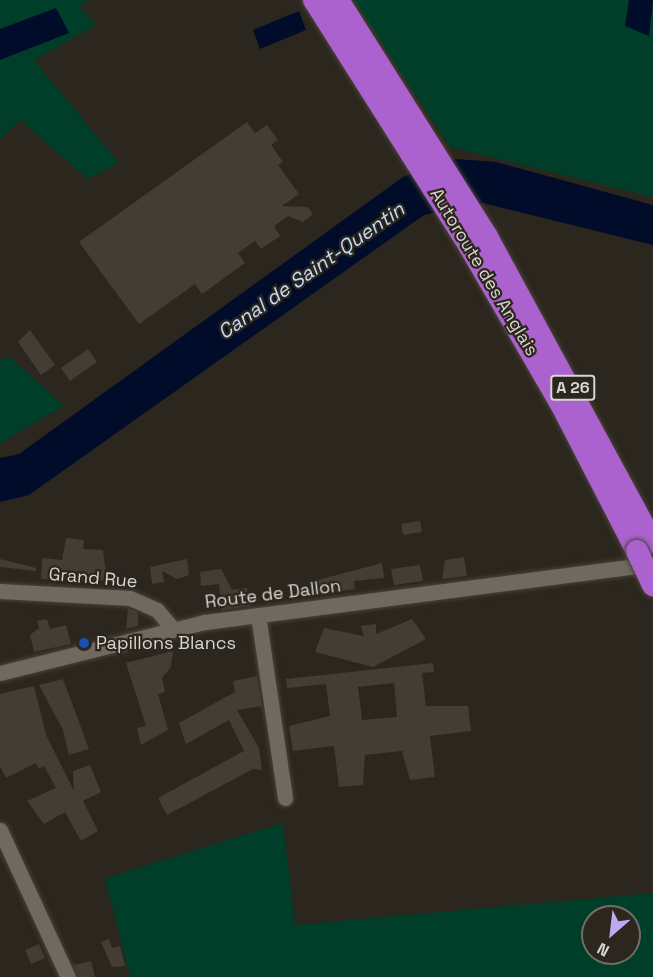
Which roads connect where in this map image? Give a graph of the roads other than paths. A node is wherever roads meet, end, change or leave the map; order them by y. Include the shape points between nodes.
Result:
1 (314, 0) edge
2 (338, 0) edge
3 (478, 242) junction
4 (648, 552) edge
5 (653, 586) edge
6 (0, 591) edge
7 (258, 615) junction
8 (172, 628) junction
9 (0, 673) edge
10 (285, 798) dead end
11 (0, 830) edge
12 (68, 977) edge

1 - 3 highway, Autoroute des Anglais / A 26
2 - 3 highway, Autoroute des Anglais / A 26
3 - 4 highway, Autoroute des Anglais / A 26 via 561,404
4 - 5 highway, Autoroute des Anglais / A 26, bridge
4 - 7 street, Route de Dallon via 573,575
6 - 8 street, Grand Rue via 130,598 157,610
7 - 8 street, Route de Dallon
7 - 10 street
8 - 9 street, Route de Dallon
11 - 12 street

